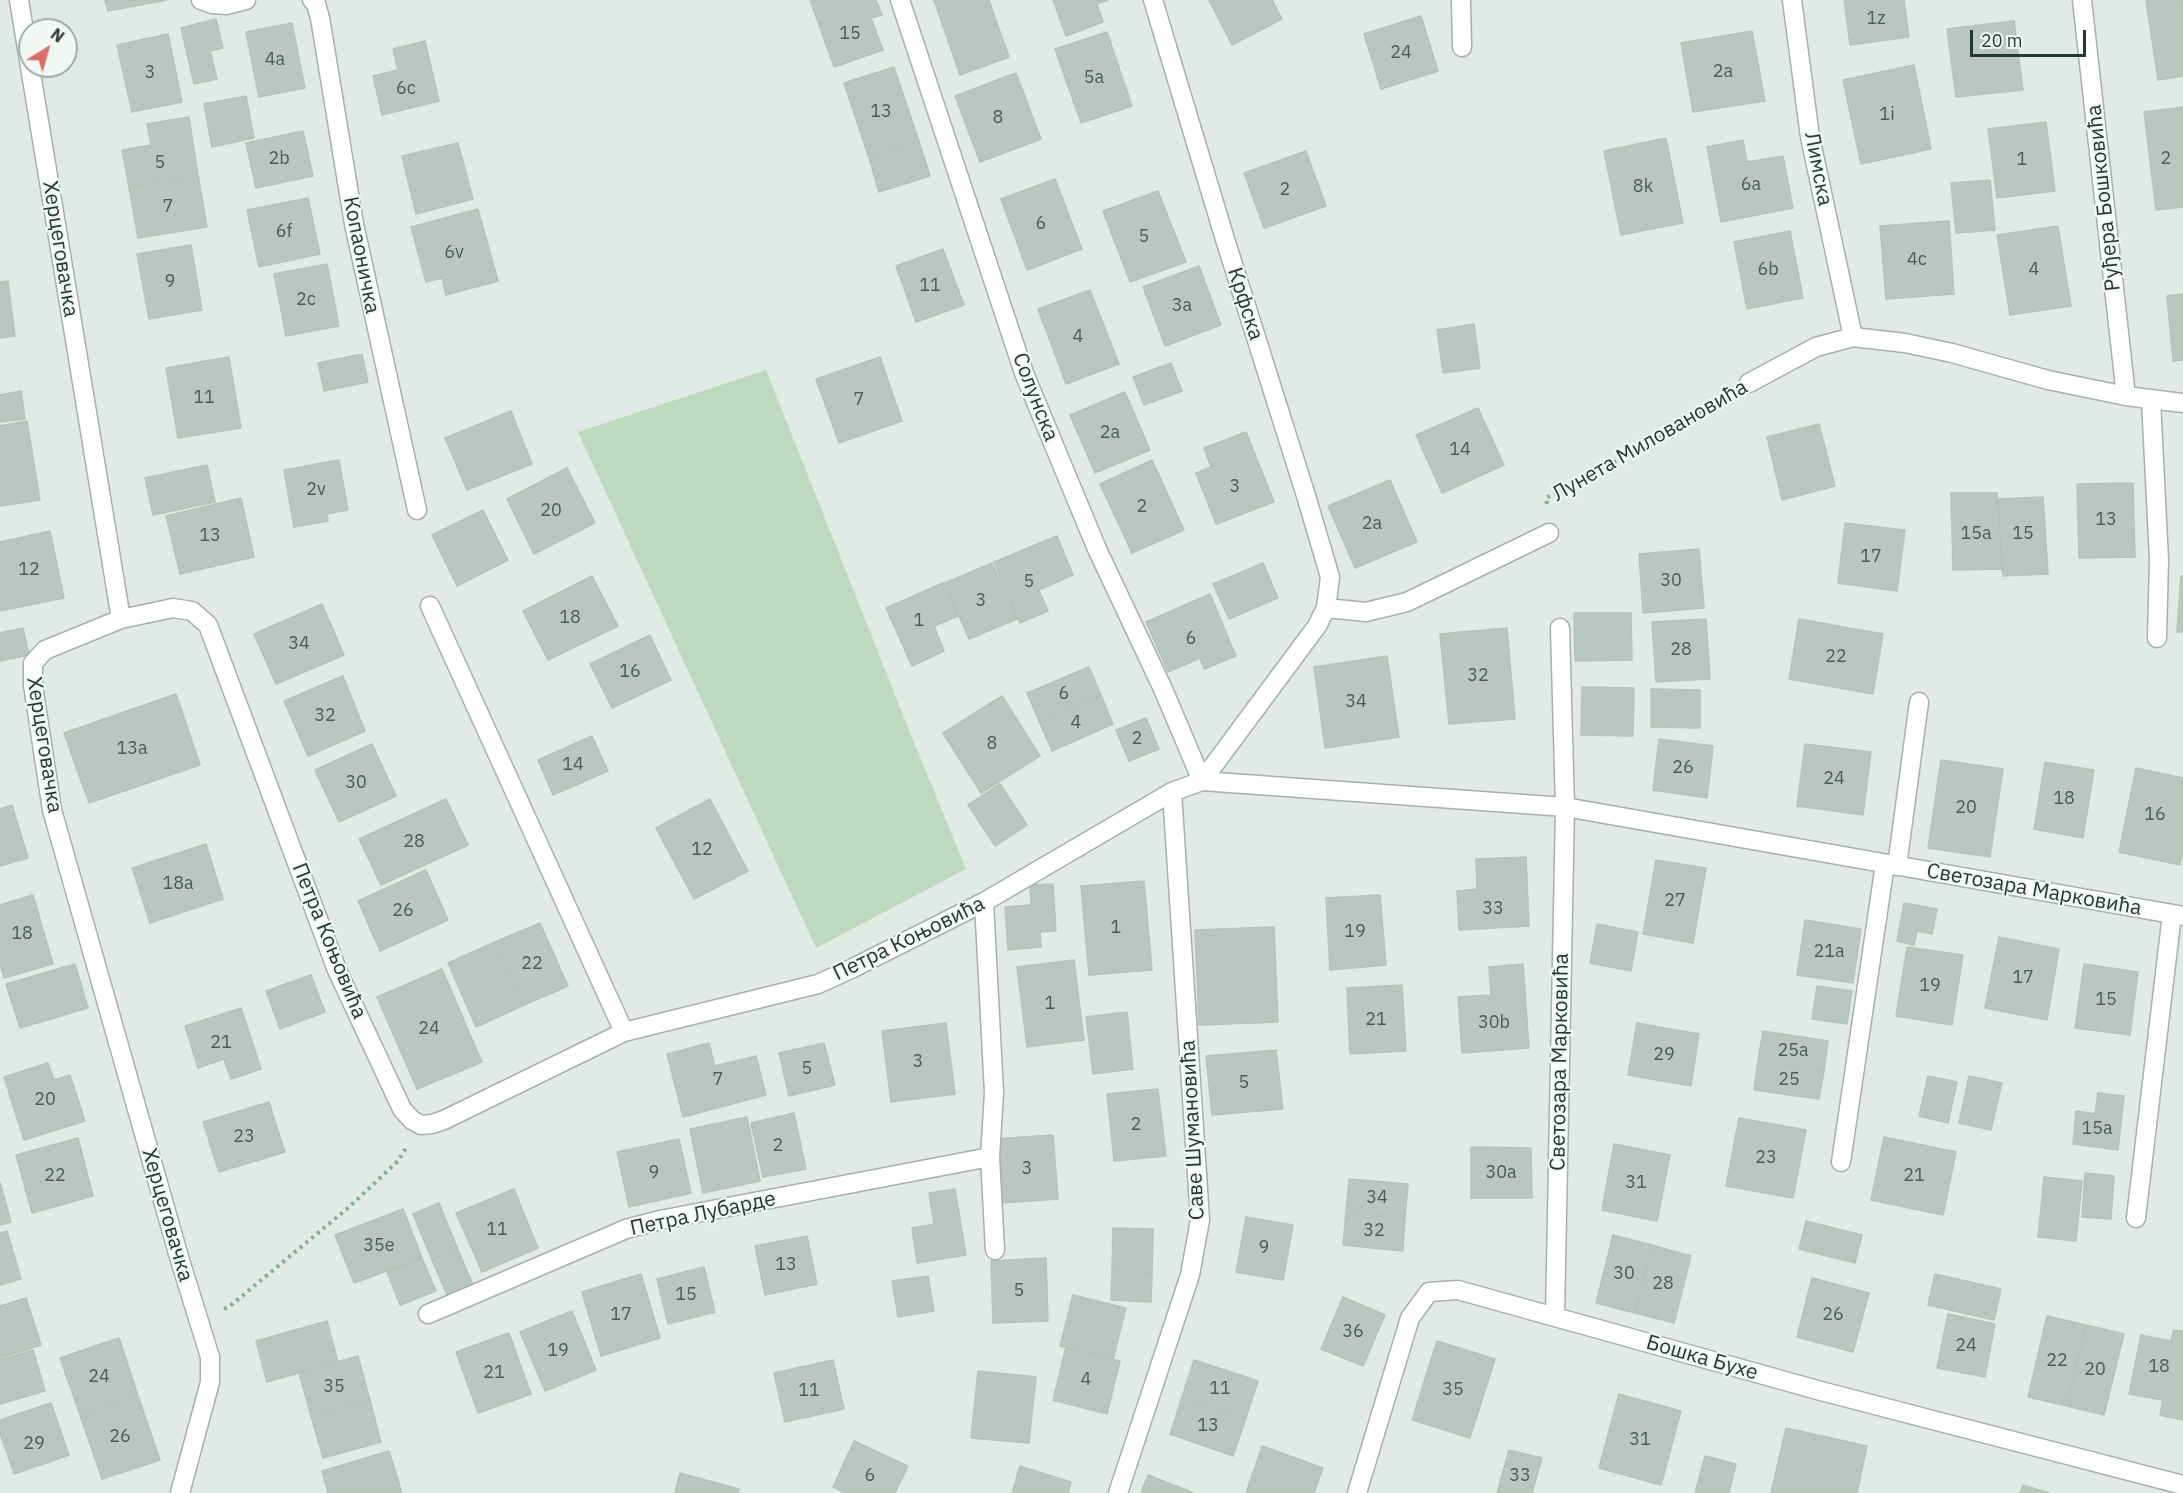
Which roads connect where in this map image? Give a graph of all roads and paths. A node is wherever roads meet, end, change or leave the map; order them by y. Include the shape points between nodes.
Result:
1 (19, 0) edge
2 (201, 0) edge
3 (246, 0) edge
4 (312, 0) edge
5 (900, 0) edge
6 (1154, 0) edge
7 (1461, 0) edge
8 (1792, 0) edge
9 (2082, 0) edge
10 (1462, 47) dead end
11 (1853, 337) junction
12 (1749, 383) joint
13 (2126, 396) junction
14 (2151, 400) junction
15 (2183, 403) edge
16 (417, 510) dead end
17 (1548, 533) joint
18 (430, 606) dead end
19 (1326, 608) junction
20 (121, 619) junction
21 (1560, 628) dead end
22 (2157, 638) dead end
23 (1919, 702) dead end
24 (1202, 781) junction
25 (1172, 792) junction
26 (1565, 807) junction
27 (1891, 865) junction
28 (984, 902) junction
29 (2177, 915) edge
30 (624, 1032) junction
31 (421, 1125) junction
32 (990, 1157) junction
33 (1841, 1162) dead end
34 (2136, 1218) dead end
35 (994, 1250) dead end
36 (428, 1314) dead end
37 (1555, 1316) junction
38 (199, 1322) junction
39 (2183, 1485) edge
40 (180, 1493) edge
41 (1118, 1493) edge
42 (1357, 1493) edge

1 - 20 street, Херцеговачка
2 - 3 street via 226,5
4 - 16 street, Копаоничка via 320,18 354,224
5 - 24 street, Солунска via 1024,373 1097,549
6 - 19 street, Крфска via 1330,577
7 - 10 street
8 - 11 street, Лимска via 1810,137
9 - 13 street, Руђера Бошковића
11 - 12 street, Лунета Миловановића via 1816,347
11 - 13 street, Лунета Миловановића via 1952,353 2048,380
12 - 17 path, Лунета Миловановића via 1651,443 1546,498
13 - 14 street, Лунета Миловановића
14 - 15 street, Лунета Миловановића
14 - 22 street via 2160,560
17 - 19 street, Лунета Миловановића via 1407,602 1366,612
18 - 30 street
19 - 24 street via 1317,626
20 - 31 street, Петра Коњовића via 173,608 192,611 208,625 337,970 402,1109
20 - 38 street, Херцеговачка via 45,650 33,663 33,685 52,810
21 - 26 street
23 - 27 street
24 - 25 street
24 - 26 street, Светозара Марковића
25 - 28 street, Петра Коњовића
25 - 41 street, Саве Шумановића via 1200,1220 1190,1275
26 - 27 street, Светозара Марковића
26 - 37 street, Светозара Марковића
27 - 29 street, Светозара Марковића
27 - 33 street
28 - 30 street, Петра Коњовића via 818,984
28 - 32 street via 994,1093
29 - 34 street
30 - 31 street, Петра Коњовића via 444,1120
31 - 38 path via 398,1161 348,1209 230,1306
32 - 35 street
32 - 36 street, Петра Лубарде via 626,1229
37 - 39 street, Бошка Бухе via 1821,1391
37 - 42 street, Бошка Бухе via 1458,1290 1429,1292 1410,1318
38 - 40 street, Херцеговачка via 210,1357 210,1382

